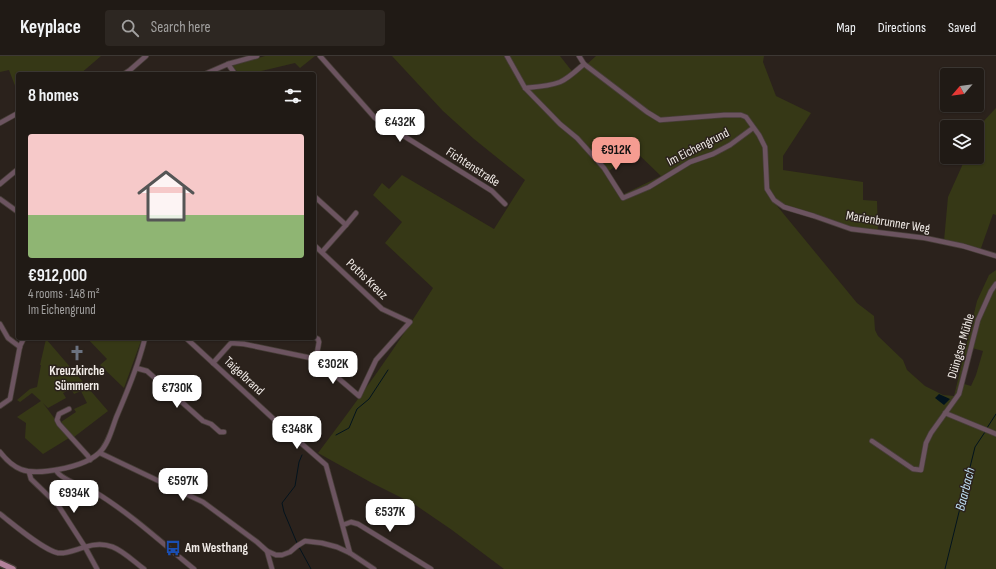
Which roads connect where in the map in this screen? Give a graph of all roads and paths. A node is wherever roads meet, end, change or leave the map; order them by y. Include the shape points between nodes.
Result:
1 (146, 56) edge
2 (257, 56) edge
3 (320, 56) edge
4 (507, 56) edge
5 (579, 56) edge
6 (228, 64) junction
7 (584, 64) junction
8 (127, 72) edge
9 (210, 72) edge
10 (234, 72) edge
11 (525, 88) junction
12 (16, 115) edge
13 (0, 123) edge
14 (753, 128) junction
15 (16, 171) edge
16 (0, 184) edge
17 (316, 198) edge
18 (0, 199) edge
19 (505, 204) dead end
20 (16, 211) edge
21 (356, 213) dead end
22 (346, 225) junction
23 (316, 247) edge
24 (322, 252) junction
25 (996, 256) edge
26 (996, 284) edge
27 (0, 324) edge
28 (316, 338) edge
29 (23, 340) edge
30 (144, 340) edge
31 (188, 340) edge
32 (20, 347) junction
33 (316, 359) junction
34 (213, 363) junction
35 (136, 368) junction
36 (0, 406) edge
37 (68, 408) dead end
38 (945, 413) junction
39 (224, 432) dead end
40 (996, 434) edge
41 (872, 441) dead end
42 (0, 452) edge
43 (100, 453) junction
44 (90, 460) junction
45 (56, 470) junction
46 (29, 472) junction
47 (0, 514) edge
48 (343, 525) junction
49 (85, 547) junction
50 (267, 551) junction
51 (350, 553) junction
52 (0, 563) edge
53 (13, 569) edge
54 (97, 569) edge
55 (144, 569) edge
56 (194, 569) edge
57 (272, 569) edge
58 (374, 569) edge
59 (431, 569) edge

1 - 8 street
2 - 6 street
3 - 19 street, Fichtenstraße via 375,118 492,191
4 - 11 street, Im Eichengrund
5 - 7 street, Marienbrunner Weg
6 - 9 street
6 - 10 street
7 - 11 street via 560,82
7 - 14 street, Marienbrunner Weg via 660,120 741,115 746,117
11 - 14 street, Im Eichengrund via 595,157 623,198 649,187 690,162 730,145
12 - 13 street
14 - 25 street, Marienbrunner Weg via 765,147 767,189 774,200 784,207 851,229 925,238
15 - 16 street
17 - 22 street
18 - 20 street
21 - 22 street
22 - 24 street
23 - 24 street, Poths Kreuz
24 - 33 street, Poths Kreuz via 382,309 410,322 376,360 359,396
26 - 38 street, Düingser Mühle via 977,326 959,394
27 - 32 street via 8,338
28 - 33 street via 319,342
29 - 32 street
30 - 35 street
31 - 34 street, Taigelbrand
32 - 36 street via 10,399
33 - 34 street via 231,343
34 - 48 street, Taigelbrand via 326,465
35 - 39 street via 147,372 202,421
35 - 43 street
37 - 44 street via 59,414 57,420
38 - 40 street
38 - 41 street, Düingser Mühle via 926,444 921,470 913,469
42 - 46 street via 10,463
43 - 44 street
43 - 50 street via 203,502
44 - 45 street
45 - 46 street
45 - 56 street via 61,476 90,489 114,504
46 - 49 street via 31,479 58,505
47 - 49 street via 44,547 58,553
48 - 51 street, Taigelbrand
48 - 59 street via 351,522 358,524
49 - 54 street
49 - 55 street via 105,544 116,548
50 - 51 street via 282,555 305,541 337,547
50 - 57 street
51 - 58 street
52 - 53 main road

